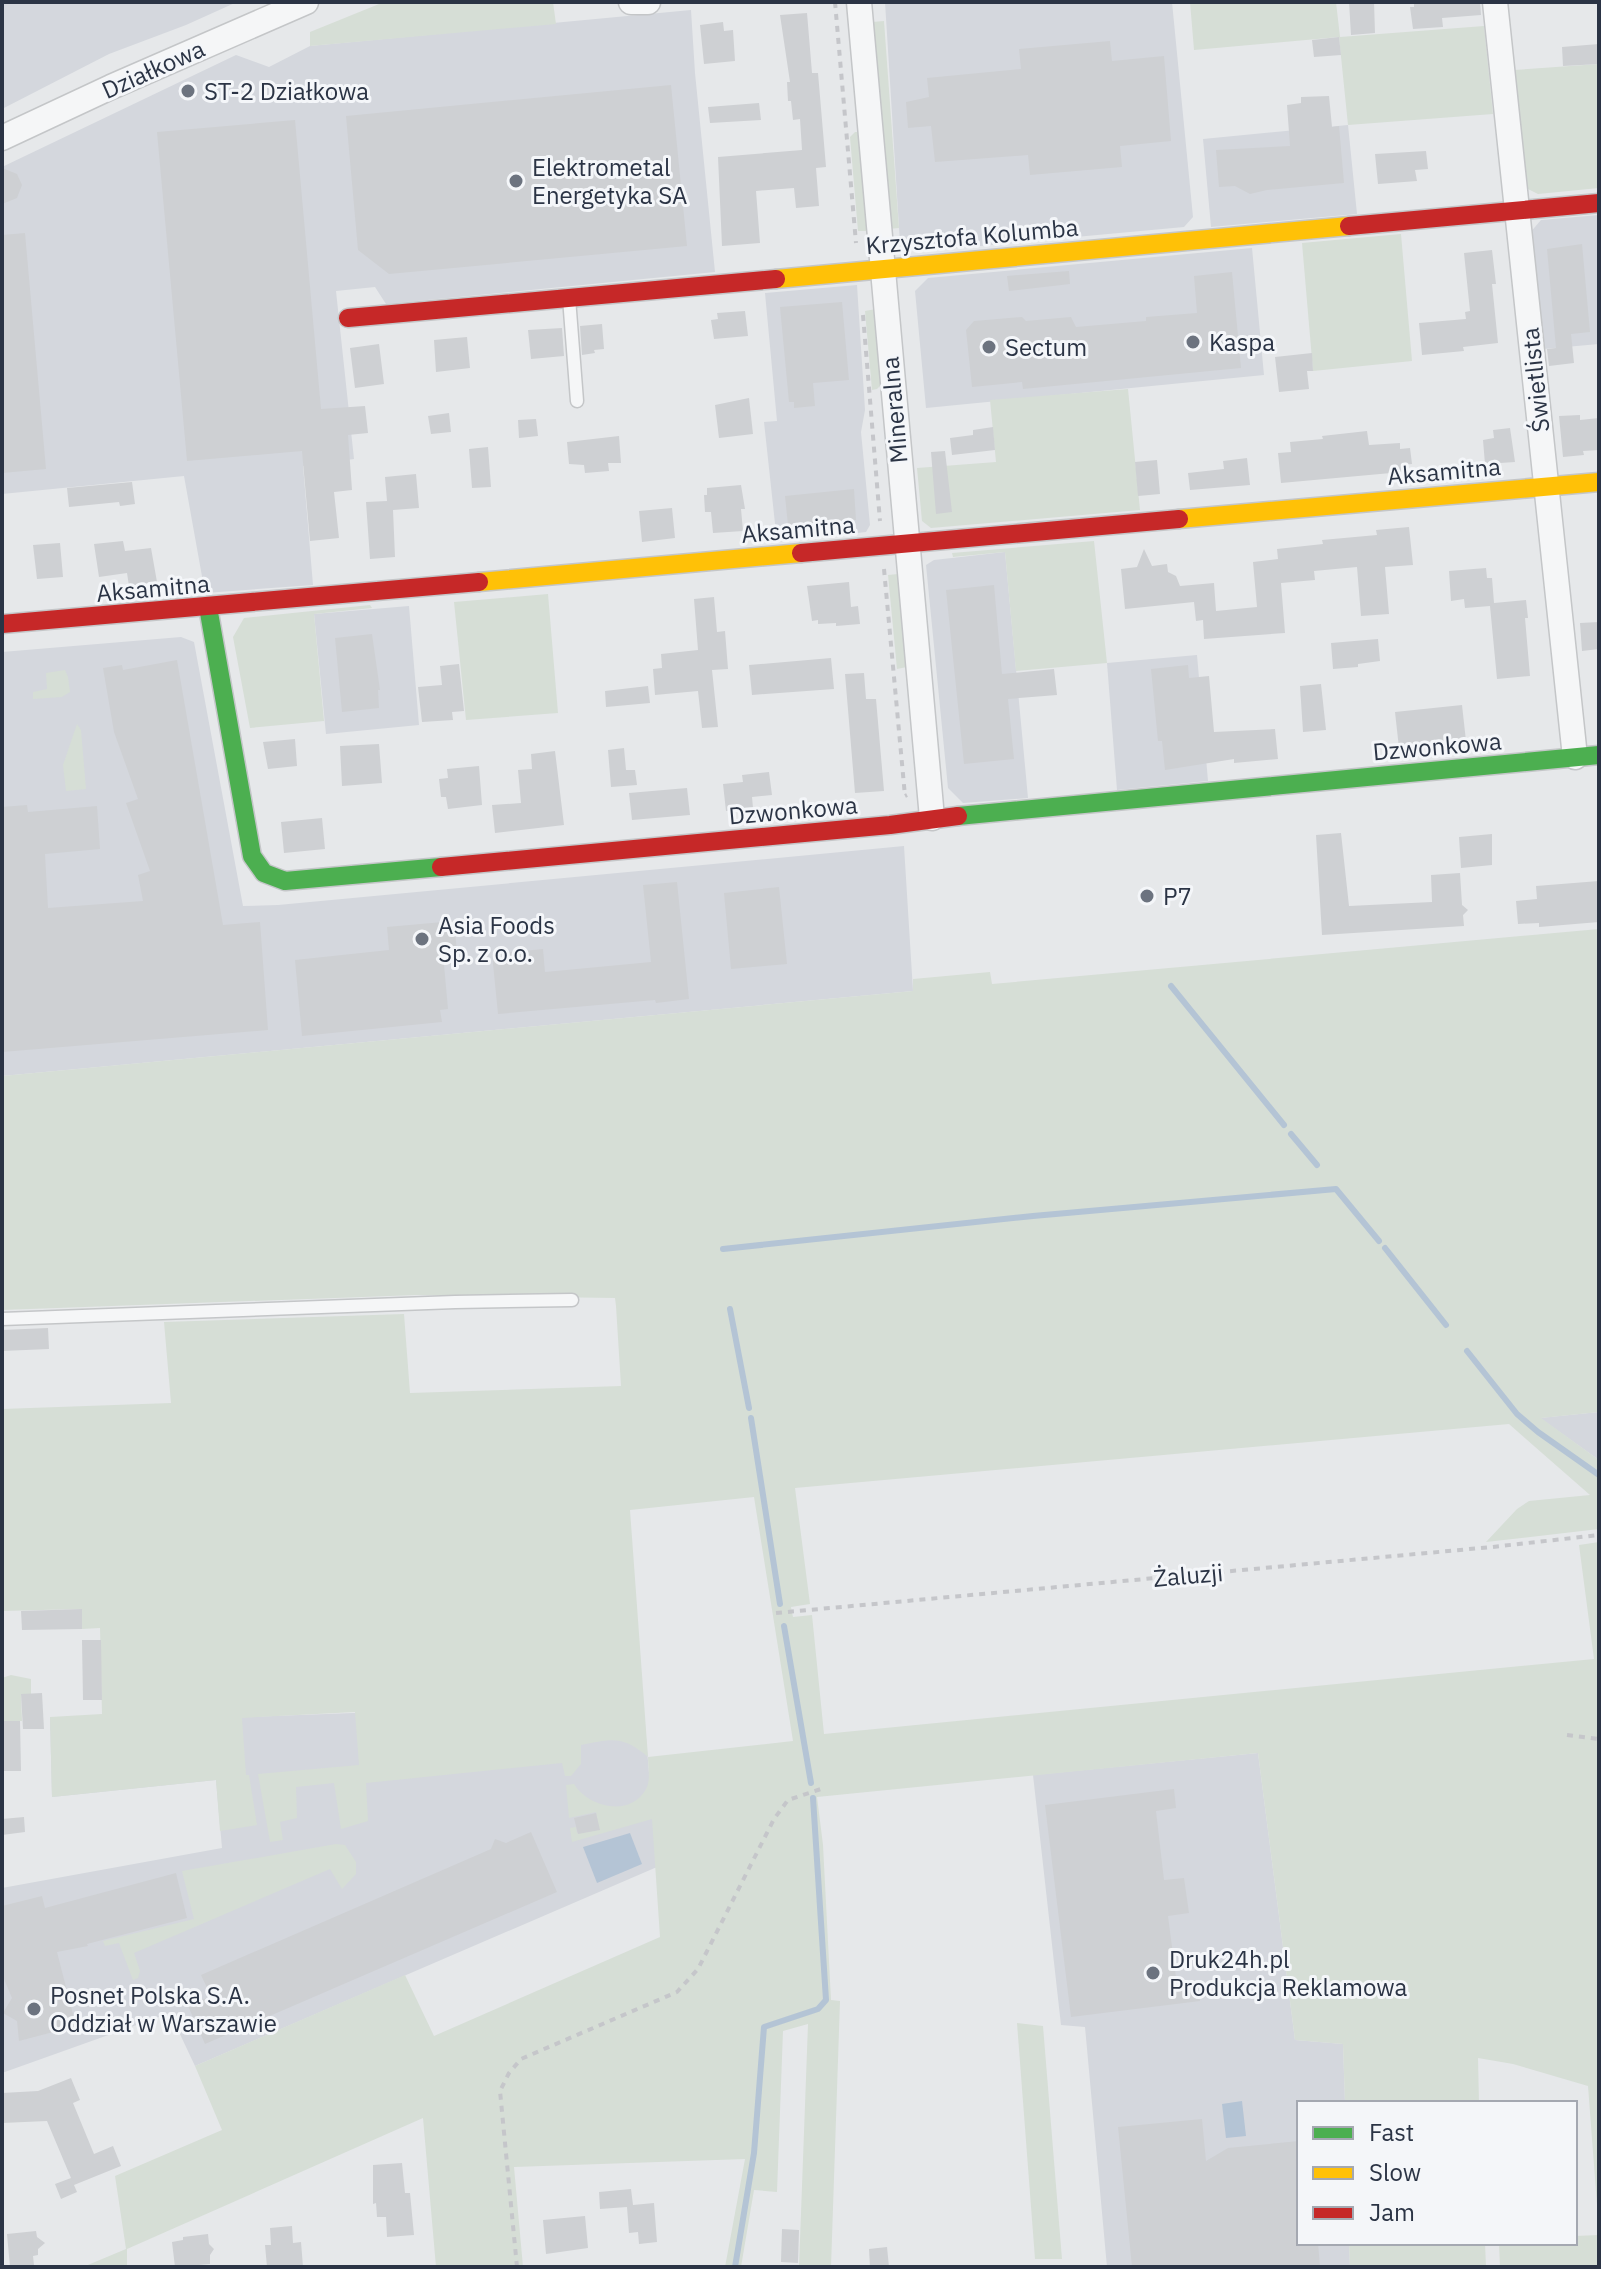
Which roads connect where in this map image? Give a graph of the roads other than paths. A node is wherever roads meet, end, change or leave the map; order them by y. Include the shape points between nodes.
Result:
1 (306, 2) edge
2 (859, 2) edge
3 (1495, 2) edge
4 (2, 138) edge
5 (1599, 203) edge
6 (1517, 210) junction
7 (882, 269) junction
8 (569, 298) junction
9 (348, 318) dead end
10 (577, 401) dead end
11 (1599, 482) edge
12 (1546, 486) junction
13 (906, 544) junction
14 (208, 607) junction
15 (2, 624) edge
16 (1587, 756) edge
17 (932, 818) junction
18 (572, 1300) dead end
19 (2, 1319) edge

1 - 4 street, Działkowa
2 - 7 street, Mineralna
3 - 6 street, Świetlista
5 - 6 street, Krzysztofa Kolumba
6 - 7 street, Krzysztofa Kolumba
6 - 12 street, Świetlista
7 - 8 street, Krzysztofa Kolumba
7 - 13 street, Mineralna
8 - 9 street, Krzysztofa Kolumba
8 - 10 lane
11 - 12 street, Aksamitna
12 - 13 street, Aksamitna
12 - 16 street, Świetlista
13 - 14 street, Aksamitna
13 - 17 street, Mineralna
14 - 15 street, Aksamitna
14 - 17 street, Dzwonkowa via 251,851 261,871 278,880
16 - 17 street, Dzwonkowa
18 - 19 lane

